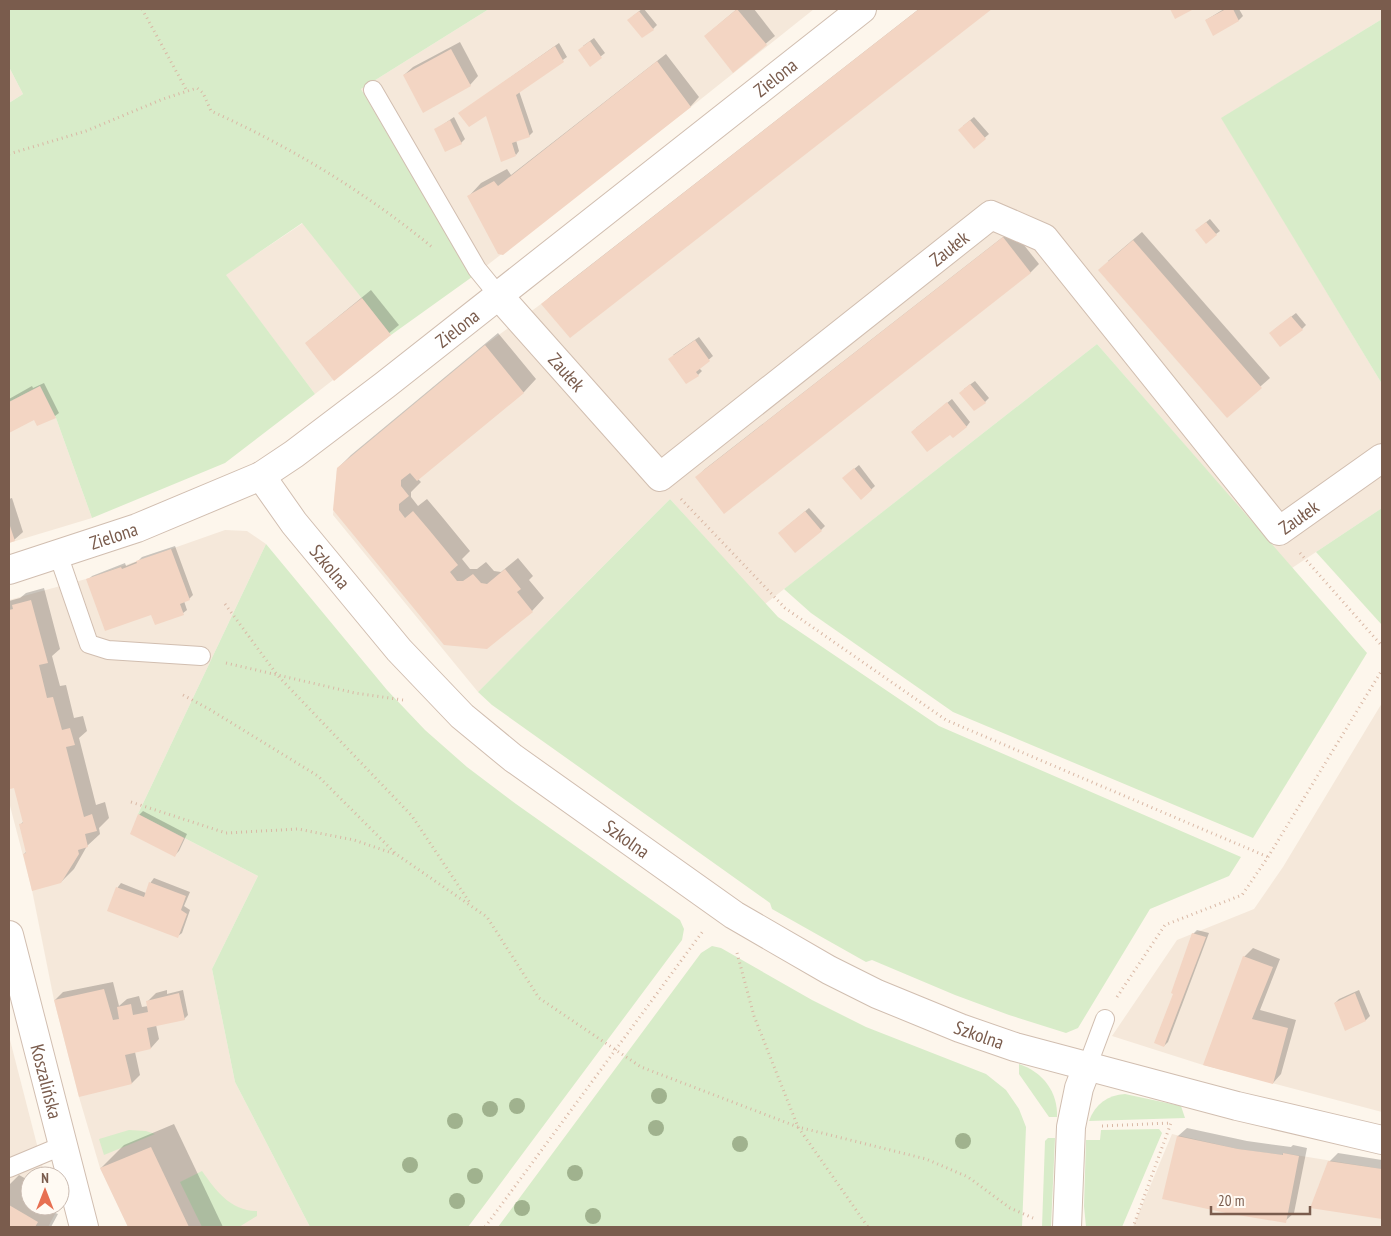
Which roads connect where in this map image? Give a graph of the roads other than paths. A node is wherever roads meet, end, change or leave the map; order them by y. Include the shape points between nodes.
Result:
1 (862, 9) edge
2 (373, 90) dead end
3 (499, 296) junction
4 (1382, 458) edge
5 (261, 476) junction
6 (58, 554) junction
7 (9, 570) edge
8 (201, 656) road end
9 (9, 935) edge
10 (1104, 1019) road end
11 (1086, 1067) junction
12 (1382, 1140) edge
13 (64, 1146) junction
14 (9, 1168) edge
15 (84, 1227) edge
16 (1068, 1227) edge

1 - 3 street, Zielona
2 - 3 lane via 477,268
3 - 4 street, Zaułek via 660,477 991,215 1044,238 1279,531
3 - 5 street, Zielona
5 - 6 street, Zielona via 137,528
5 - 11 street, Szkolna via 294,523 399,650 462,716 586,811 734,915 829,970 877,994 960,1028
6 - 7 street, Zielona
6 - 8 lane via 89,644 108,650
9 - 13 street, Koszalińska
10 - 11 lane
11 - 12 street, Szkolna
11 - 16 street via 1072,1127
13 - 14 lane
13 - 15 street, Koszalińska

